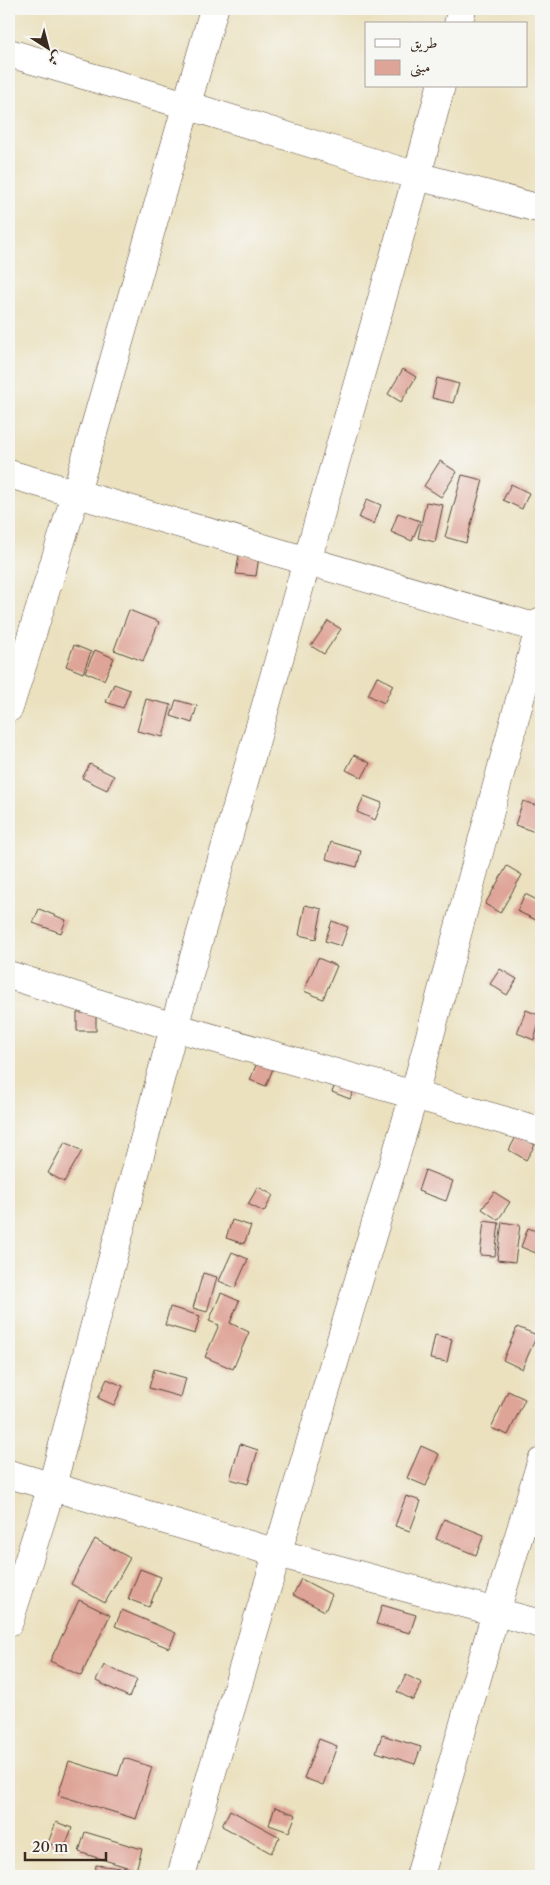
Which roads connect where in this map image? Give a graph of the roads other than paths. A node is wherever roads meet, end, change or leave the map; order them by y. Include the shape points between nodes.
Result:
1 (214, 9) edge
2 (462, 9) edge
3 (459, 22) edge
4 (9, 53) edge
5 (440, 88) edge
6 (186, 105) junction
7 (418, 176) junction
8 (541, 209) edge
9 (9, 474) edge
10 (76, 493) junction
11 (306, 560) junction
12 (541, 626) edge
13 (9, 708) edge
14 (9, 975) edge
15 (174, 1027) junction
16 (414, 1095) junction
17 (541, 1131) edge
18 (541, 1462) edge
19 (9, 1474) edge
20 (52, 1486) junction
21 (277, 1553) junction
22 (496, 1612) junction
23 (9, 1622) edge
24 (541, 1624) edge
25 (181, 1876) edge
26 (420, 1876) edge

1 - 6 street
2 - 3 street
4 - 6 street
5 - 7 street
6 - 7 street
6 - 10 street
7 - 8 street
7 - 11 street
9 - 10 street
10 - 11 street
10 - 13 street
11 - 12 street
11 - 15 street
12 - 16 street
14 - 15 street
15 - 16 street
15 - 20 street
16 - 17 street
16 - 21 street
18 - 22 street
19 - 20 street
20 - 21 street
20 - 23 street
21 - 22 street
21 - 25 street
22 - 24 street
22 - 26 street

